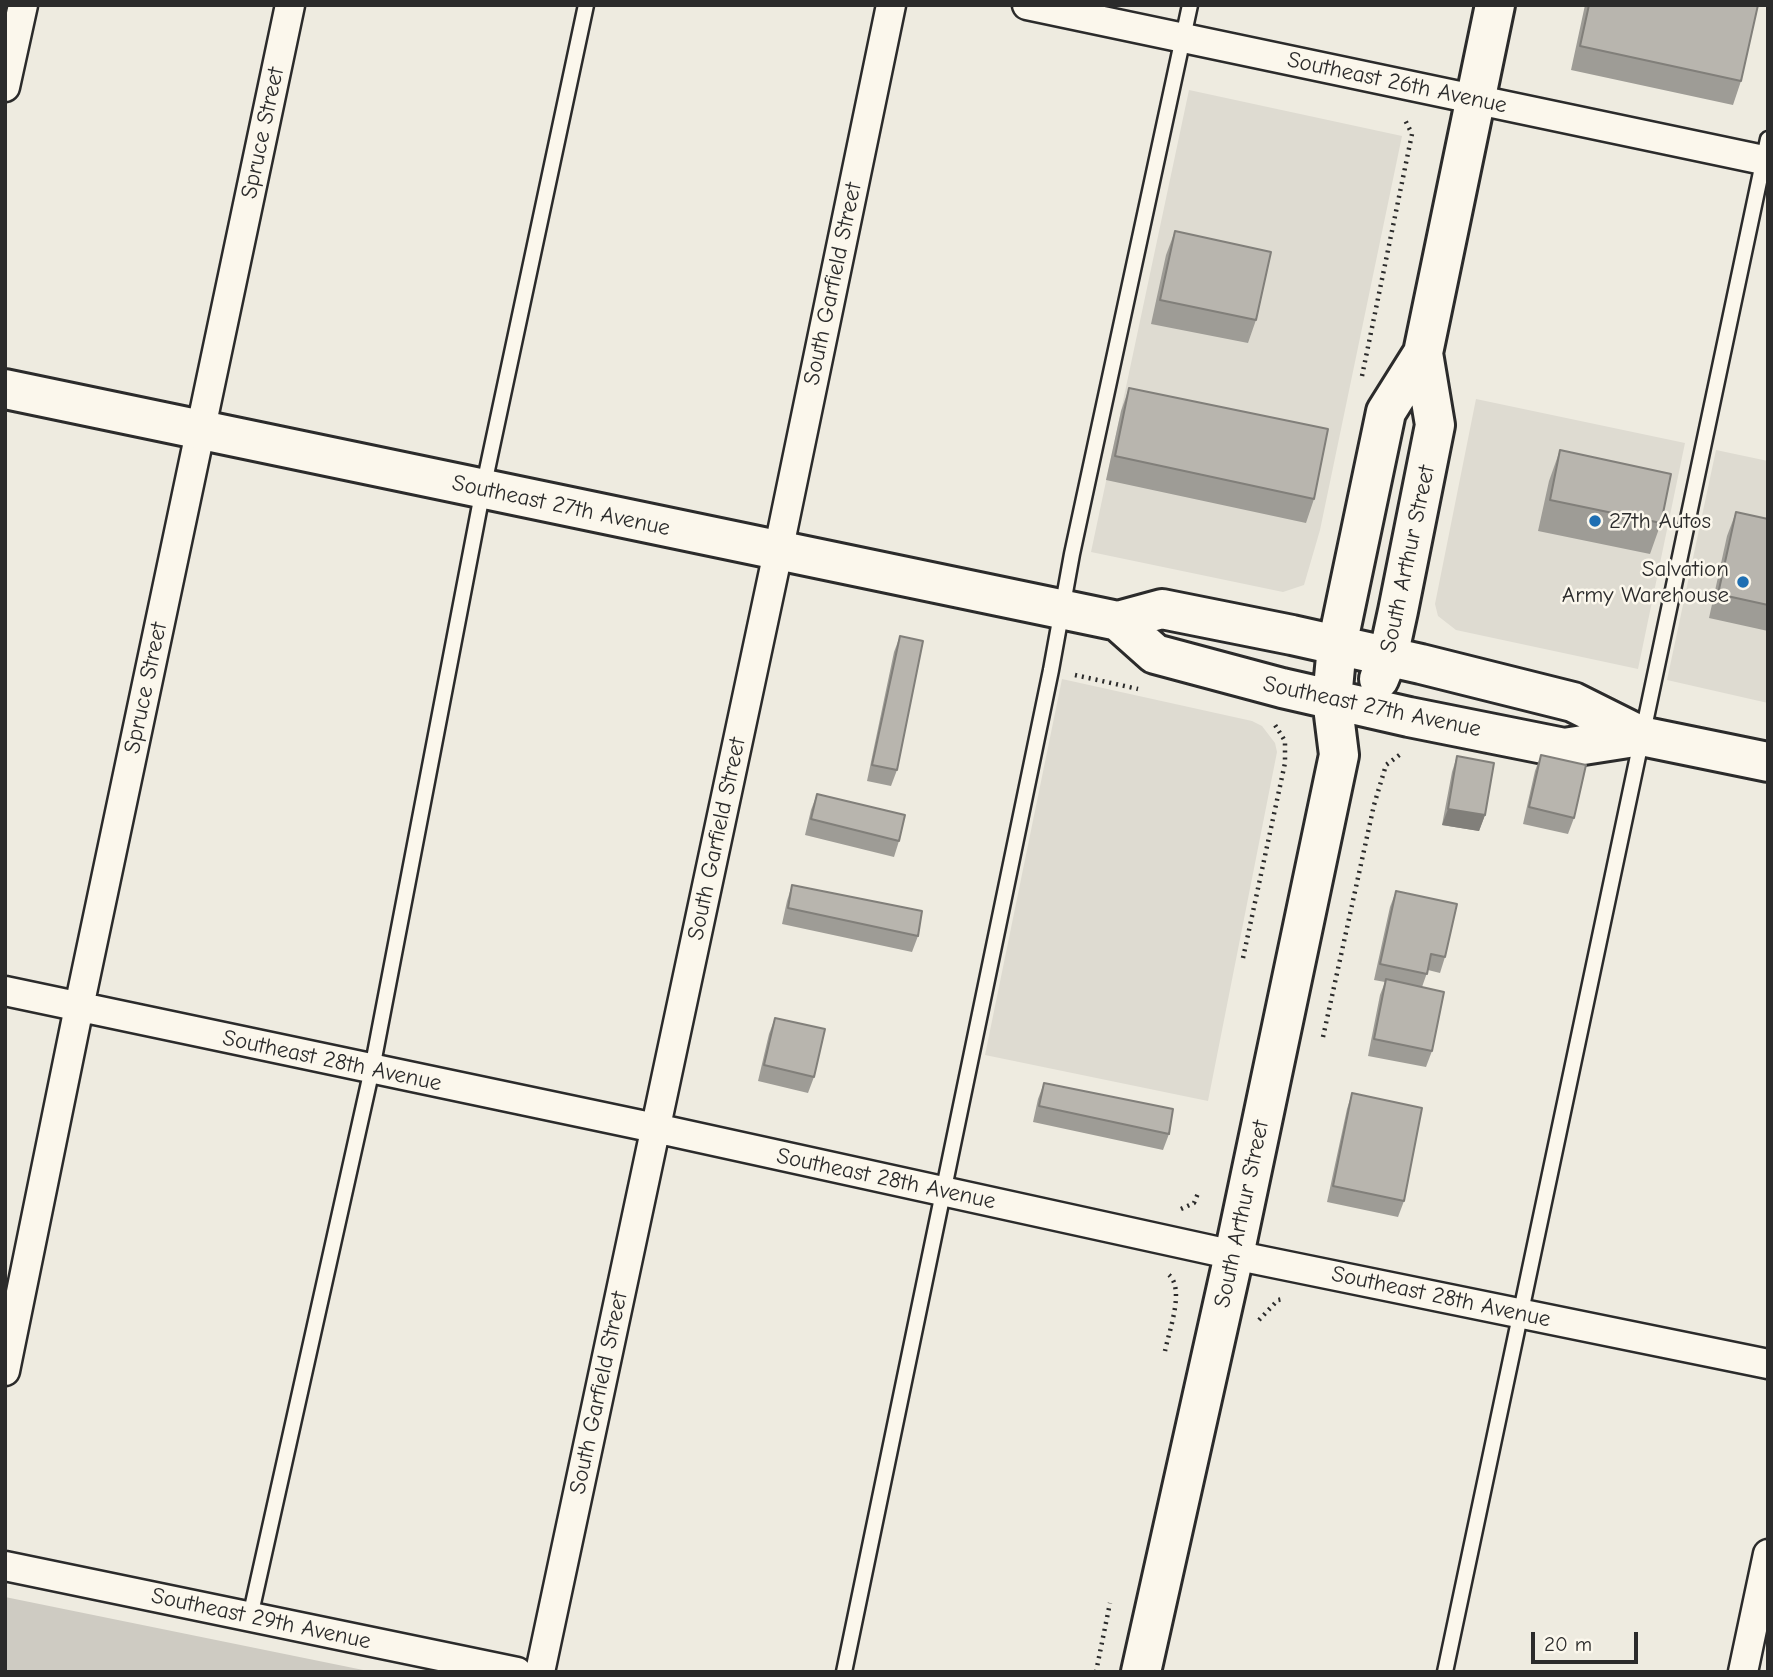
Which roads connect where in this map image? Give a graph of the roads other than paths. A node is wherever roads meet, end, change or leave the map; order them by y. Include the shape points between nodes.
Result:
1 (23, 5) edge
2 (290, 5) edge
3 (586, 5) edge
4 (891, 5) edge
5 (1027, 5) edge
6 (1190, 5) edge
7 (1495, 5) edge
8 (1183, 39) junction
9 (5, 87) edge
10 (1475, 99) junction
11 (1766, 153) edge
12 (1423, 353) junction
13 (5, 389) edge
14 (200, 430) junction
15 (484, 489) junction
16 (778, 552) junction
17 (1062, 610) junction
18 (1118, 621) junction
19 (1336, 646) junction
20 (1388, 657) junction
21 (1332, 699) junction
22 (1369, 708) junction
23 (1641, 736) junction
24 (1339, 755) junction
25 (1768, 762) edge
26 (5, 991) edge
27 (79, 1007) junction
28 (372, 1069) junction
29 (655, 1128) junction
30 (944, 1192) junction
31 (1234, 1255) junction
32 (1520, 1313) junction
33 (1768, 1364) edge
34 (5, 1371) edge
35 (1768, 1554) edge
36 (5, 1566) edge
37 (250, 1617) junction
38 (517, 1672) edge
39 (540, 1672) edge
40 (844, 1672) edge
41 (1140, 1672) edge
42 (1445, 1672) edge
43 (1743, 1672) edge

1 - 9 street
2 - 14 street, Spruce Street
3 - 15 lane
4 - 16 street, South Garfield Street
5 - 8 street, Southeast 26th Avenue
6 - 8 lane
7 - 10 main road, South Arthur Street
8 - 10 street, Southeast 26th Avenue
8 - 17 lane
10 - 11 street, Southeast 26th Avenue
10 - 12 main road, South Arthur Street
11 - 23 lane
12 - 19 main road, South Arthur Street via 1386,412
12 - 20 main road, South Arthur Street via 1435,425
13 - 14 main road, Southeast 27th Avenue
14 - 15 main road, Southeast 27th Avenue
14 - 27 street, Spruce Street
15 - 16 main road, Southeast 27th Avenue
15 - 28 lane
16 - 17 main road, Southeast 27th Avenue
16 - 29 street, South Garfield Street
17 - 18 main road, Southeast 27th Avenue
17 - 30 lane
18 - 19 main road, Southeast 27th Avenue via 1162,609
18 - 21 main road, Southeast 27th Avenue via 1155,654
19 - 20 main road, Southeast 27th Avenue
19 - 21 main road, South Arthur Street
20 - 22 main road, South Arthur Street
20 - 23 main road, Southeast 27th Avenue via 1573,702
21 - 22 main road, Southeast 27th Avenue
21 - 24 main road, South Arthur Street
22 - 23 main road, Southeast 27th Avenue via 1564,748
22 - 24 main road, South Arthur Street
23 - 25 main road, Southeast 27th Avenue
23 - 32 lane
24 - 31 main road, South Arthur Street
26 - 27 street, Southeast 28th Avenue
27 - 28 street, Southeast 28th Avenue
27 - 34 street, Spruce Street
28 - 29 street, Southeast 28th Avenue
28 - 37 lane
29 - 30 street, Southeast 28th Avenue
29 - 39 street, South Garfield Street
30 - 31 street, Southeast 28th Avenue
30 - 40 lane
31 - 32 street, Southeast 28th Avenue
31 - 41 main road, South Arthur Street
32 - 33 street, Southeast 28th Avenue
32 - 42 lane
35 - 43 street
36 - 37 street, Southeast 29th Avenue
37 - 38 street, Southeast 29th Avenue

